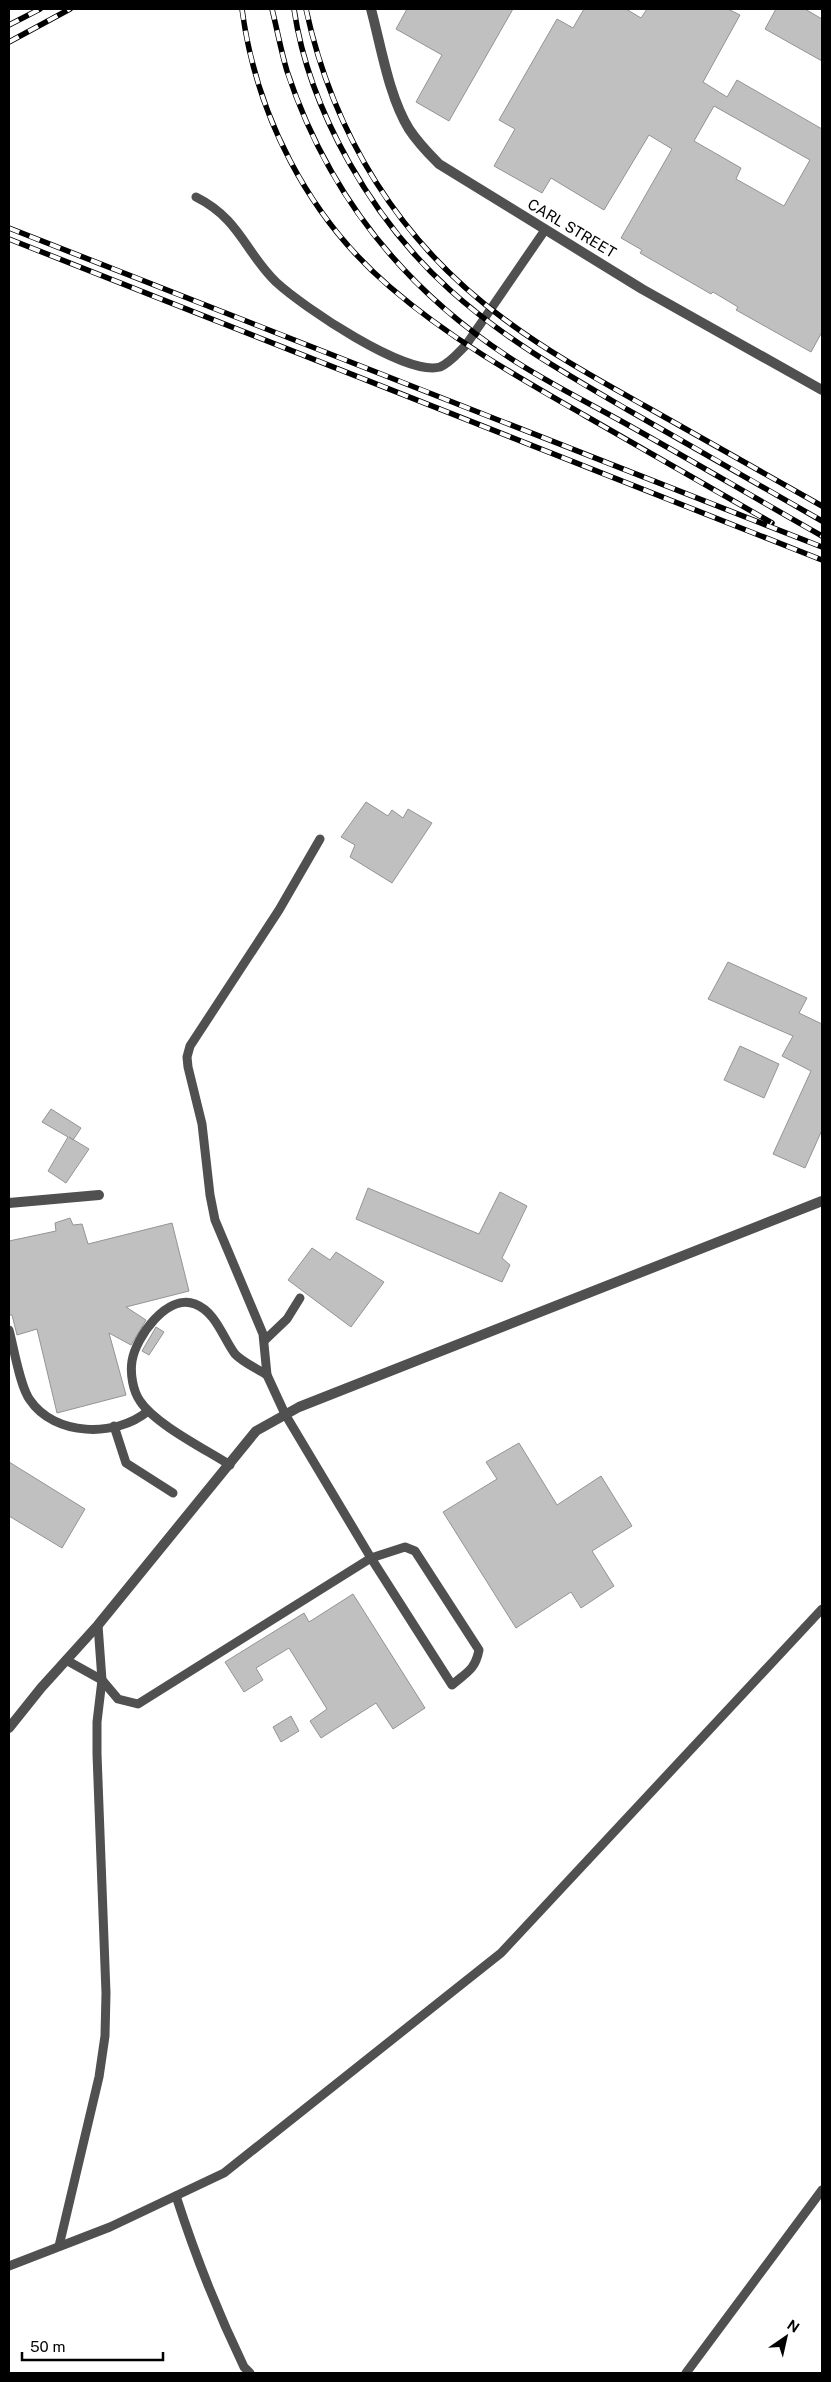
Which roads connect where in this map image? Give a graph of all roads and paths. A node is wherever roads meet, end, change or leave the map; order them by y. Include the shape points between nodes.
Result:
1 (371, 9) edge
2 (196, 197) dead end
3 (546, 230) junction
4 (822, 390) edge
5 (320, 839) dead end
6 (98, 1195) dead end
7 (822, 1201) edge
8 (9, 1203) edge
9 (300, 1298) dead end
10 (9, 1330) edge
11 (265, 1340) junction
12 (267, 1374) junction
13 (148, 1411) junction
14 (286, 1414) junction
15 (114, 1426) junction
16 (230, 1465) junction
17 (173, 1493) dead end
18 (371, 1558) junction
19 (822, 1609) edge
20 (98, 1625) junction
21 (66, 1660) junction
22 (102, 1680) junction
23 (9, 1728) edge
24 (822, 2190) edge
25 (176, 2196) junction
26 (58, 2246) junction
27 (9, 2266) edge
28 (250, 2373) edge
29 (686, 2373) edge

1 - 3 street, CARL STREET via 398,105 408,128 421,146 439,164
2 - 3 lane via 233,223 276,282 318,314 351,336 403,362 424,368 440,367 466,345
3 - 4 street, CARL STREET
5 - 11 lane via 279,910 200,1027 187,1057 202,1124 215,1220
6 - 8 street
7 - 14 street
9 - 11 lane via 287,1319
10 - 15 lane via 25,1390 42,1413 81,1430
11 - 12 lane
12 - 13 lane via 236,1355 216,1323 200,1307 186,1302 171,1305 150,1324 133,1355 133,1383
12 - 14 lane
13 - 15 lane
13 - 16 lane
14 - 16 street via 256,1431
14 - 18 lane
15 - 17 lane via 126,1463
16 - 20 street
18 - 18 lane via 452,1685 470,1671 479,1650 416,1551 405,1547
18 - 22 lane via 138,1704 118,1699
19 - 25 lane via 501,1953 224,2173
20 - 21 street
20 - 22 lane
21 - 22 lane
21 - 23 street
22 - 26 lane via 97,1754 105,2036 99,2077
24 - 29 lane
25 - 26 lane via 110,2227
25 - 28 lane via 217,2311
26 - 27 lane

